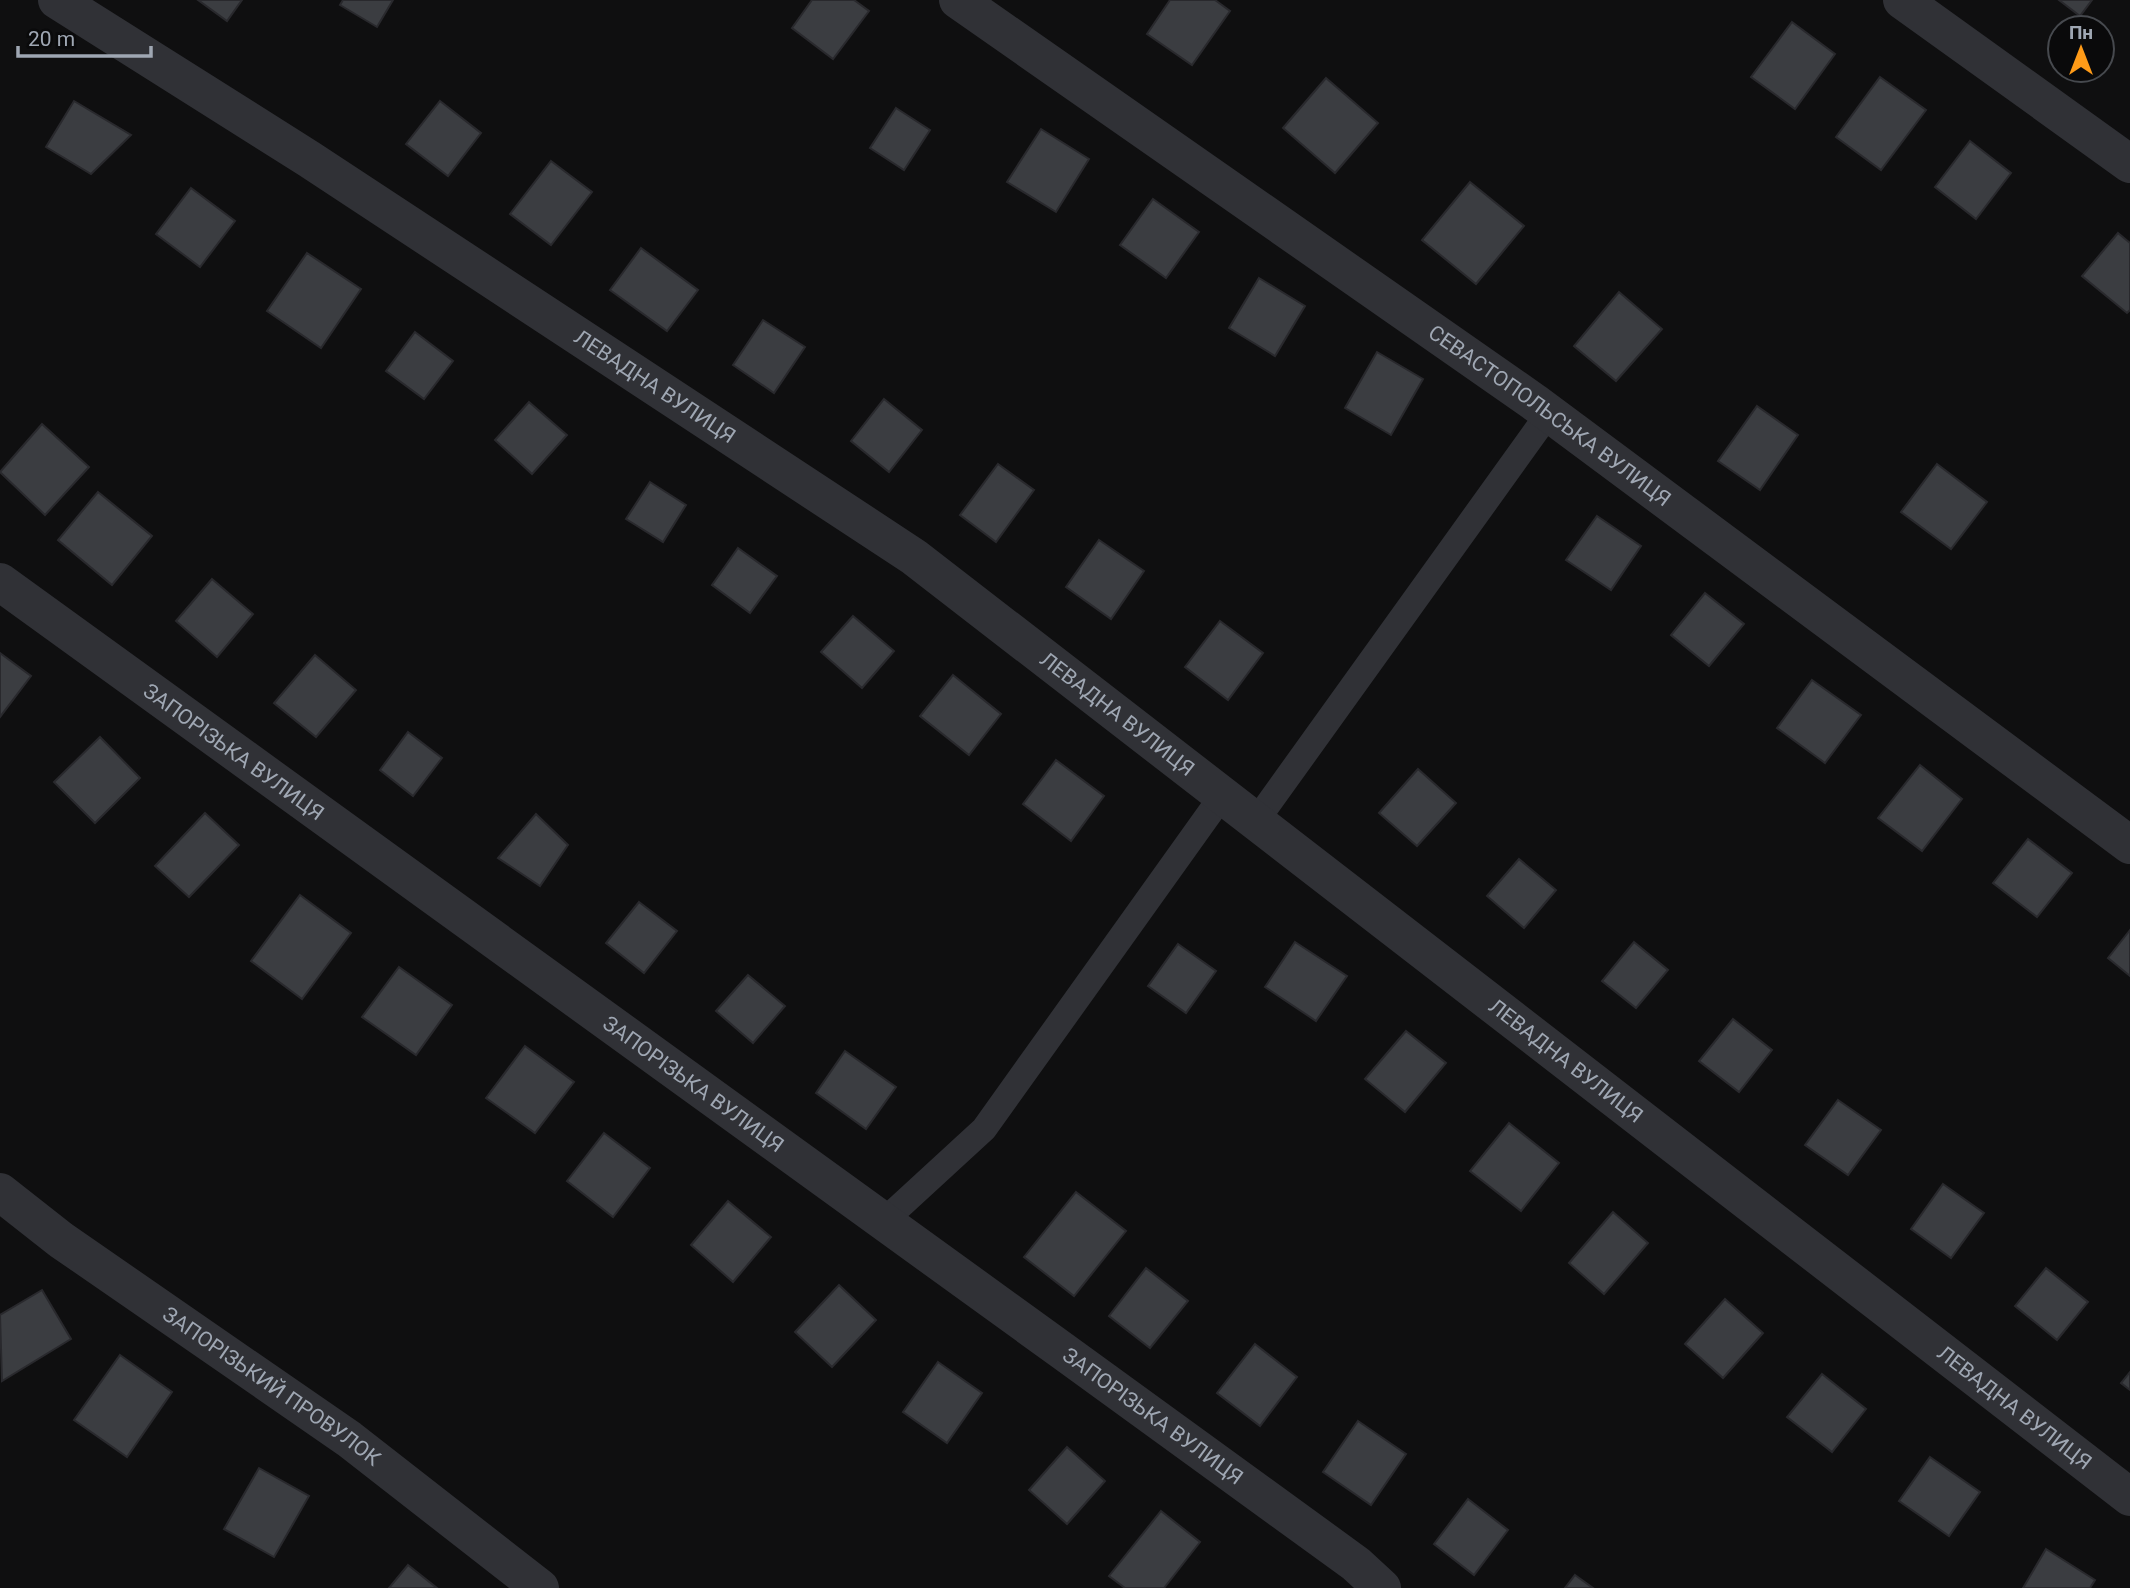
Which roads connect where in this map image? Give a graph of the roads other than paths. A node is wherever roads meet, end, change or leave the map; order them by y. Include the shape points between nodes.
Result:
1 (57, 0) edge
2 (958, 0) edge
3 (1902, 0) edge
4 (2130, 164) edge
5 (1549, 413) junction
6 (0, 582) edge
7 (1222, 796) junction
8 (1256, 821) junction
9 (2130, 845) edge
10 (0, 1192) edge
11 (885, 1220) junction
12 (2130, 1497) edge
13 (540, 1588) edge
14 (1382, 1588) edge

1 - 7 street, ЛЕВАДНА ВУЛИЦЯ via 309,159 914,557
2 - 5 street, СЕВАСТОПОЛЬСЬКА ВУЛИЦЯ
3 - 4 street
5 - 8 lane
5 - 9 street, СЕВАСТОПОЛЬСЬКА ВУЛИЦЯ
6 - 11 street, ЗАПОРІЗЬКА ВУЛИЦЯ
7 - 8 street, ЛЕВАДНА ВУЛИЦЯ
7 - 11 lane via 984,1129
8 - 12 street, ЛЕВАДНА ВУЛИЦЯ
10 - 13 street, ЗАПОРІЗЬКИЙ ПРОВУЛОК via 61,1240 349,1439
11 - 14 street, ЗАПОРІЗЬКА ВУЛИЦЯ via 1356,1563

